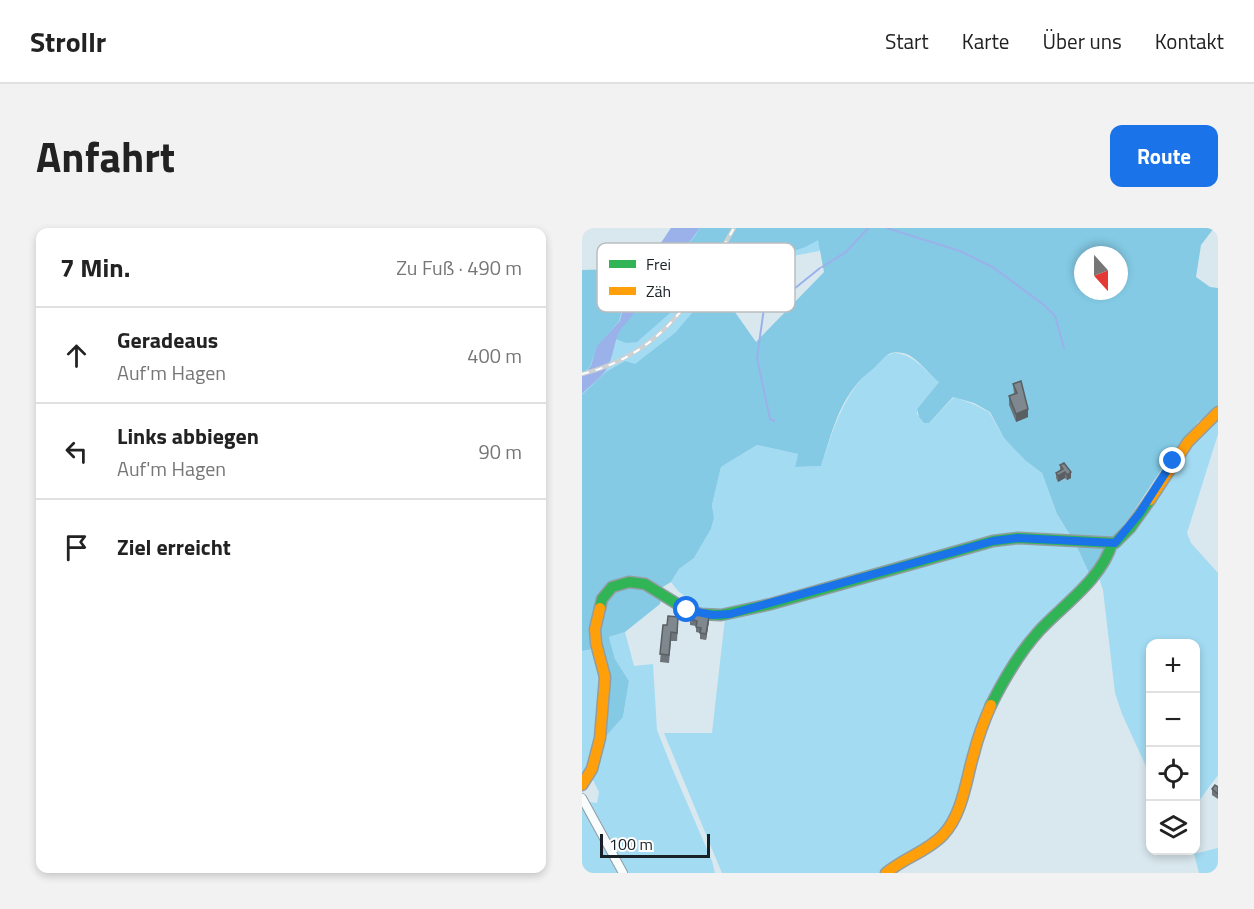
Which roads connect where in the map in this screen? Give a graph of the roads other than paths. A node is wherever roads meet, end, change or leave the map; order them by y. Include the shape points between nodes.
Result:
1 (1218, 412) edge
2 (1112, 543) junction
3 (582, 785) edge
4 (582, 798) edge
5 (623, 873) edge
6 (886, 873) edge

1 - 2 street via 1185,444 1139,514
2 - 3 street via 1018,538 993,541 721,615 687,610 645,584 615,585 605,593 597,616 595,638 605,678 600,738 592,769
2 - 6 street via 1109,555 1093,576 1032,639 1013,666 985,719 946,832
4 - 5 street

